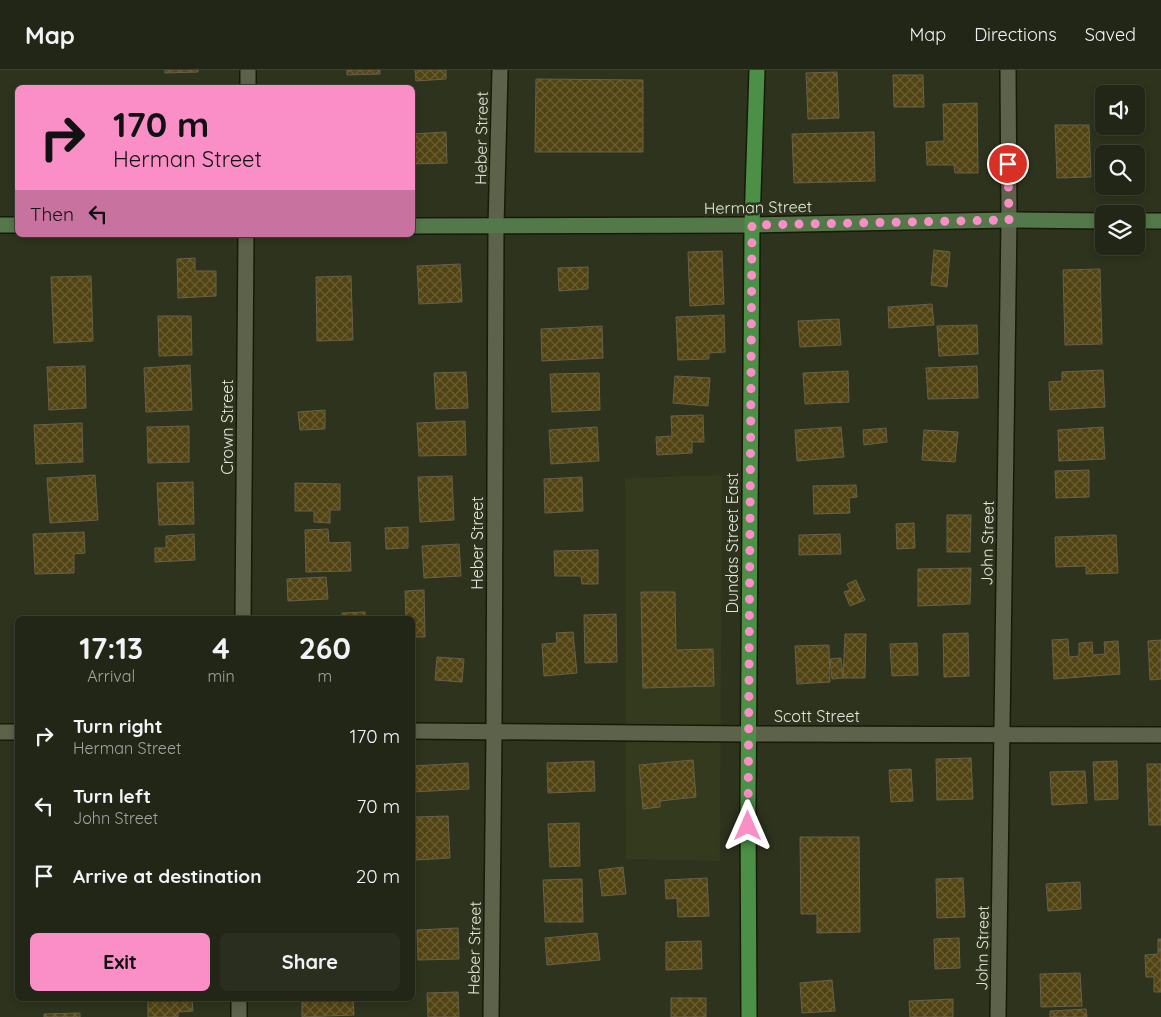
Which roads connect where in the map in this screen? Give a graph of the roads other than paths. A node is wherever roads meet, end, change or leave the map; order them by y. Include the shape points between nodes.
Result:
1 (248, 70) edge
2 (500, 70) edge
3 (757, 70) edge
4 (1008, 70) edge
5 (248, 85) edge
6 (1009, 220) junction
7 (1095, 221) edge
8 (1145, 221) edge
9 (1161, 221) edge
10 (0, 225) edge
11 (15, 225) edge
12 (752, 225) junction
13 (415, 226) edge
14 (496, 226) junction
15 (246, 237) edge
16 (243, 616) edge
17 (415, 731) edge
18 (0, 732) edge
19 (15, 732) edge
20 (494, 732) junction
21 (748, 734) junction
22 (1002, 734) junction
23 (1161, 735) edge
24 (239, 1001) edge
25 (239, 1017) edge
26 (491, 1017) edge
27 (749, 1017) edge
28 (998, 1017) edge

1 - 5 street
2 - 14 street, Heber Street
3 - 12 main road, Dundas Street East
4 - 6 street, John Street
6 - 7 street, Herman Street
6 - 12 street, Herman Street
6 - 22 street, John Street
8 - 9 street
10 - 11 street
12 - 14 street, Herman Street
12 - 21 main road, Dundas Street East
13 - 14 street, Herman Street
14 - 20 street, Heber Street
15 - 16 street, Crown Street
17 - 20 street, Scott Street
18 - 19 street
20 - 21 street, Scott Street
20 - 26 street, Heber Street
21 - 22 street, Scott Street
21 - 27 main road, Dundas Street East
22 - 23 street, Scott Street
22 - 28 street, John Street
24 - 25 street

